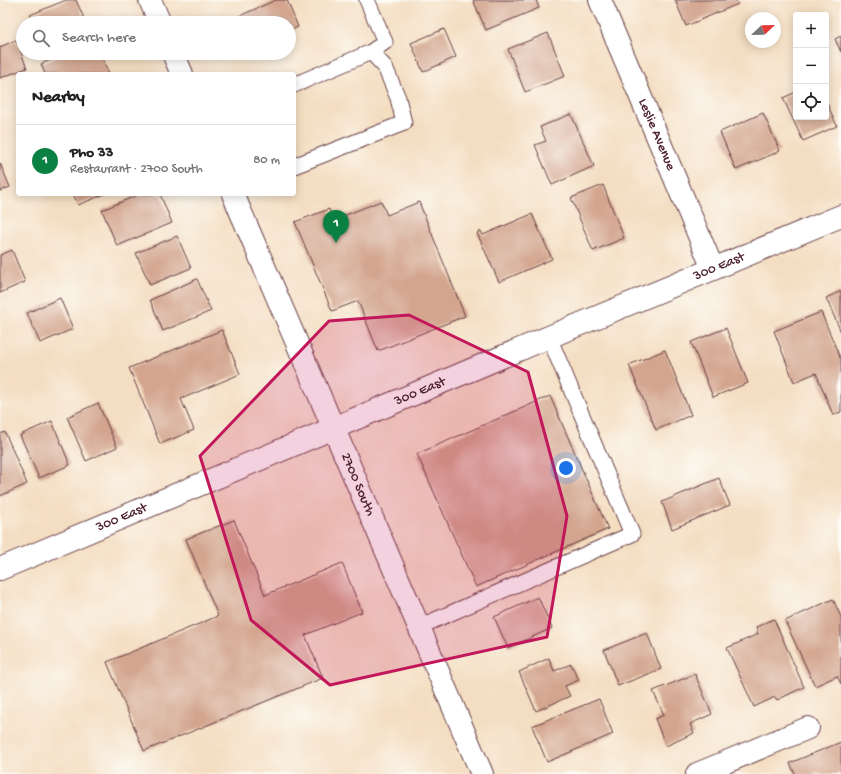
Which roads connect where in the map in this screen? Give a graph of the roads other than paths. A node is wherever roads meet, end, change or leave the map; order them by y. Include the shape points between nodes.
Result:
1 (150, 0) edge
2 (367, 0) edge
3 (600, 0) edge
4 (157, 16) edge
5 (370, 52) junction
6 (176, 60) edge
7 (181, 72) edge
8 (296, 84) edge
9 (296, 165) edge
10 (234, 196) edge
11 (841, 216) edge
12 (713, 269) junction
13 (549, 337) junction
14 (334, 428) junction
15 (0, 569) edge
16 (419, 626) junction
17 (808, 728) dead end
18 (482, 774) edge
19 (697, 774) edge

1 - 4 street
2 - 5 lane via 385,42
3 - 12 street, Leslie Avenue
5 - 8 lane
5 - 9 lane via 385,67 398,98 404,123
6 - 7 street
10 - 14 street, 2700 South
11 - 12 street, 300 East
12 - 13 street, 300 East
13 - 14 street, 300 East
13 - 16 lane via 632,534
14 - 15 street, 300 East
14 - 16 street, 2700 South
16 - 18 street, 2700 South
17 - 19 street

